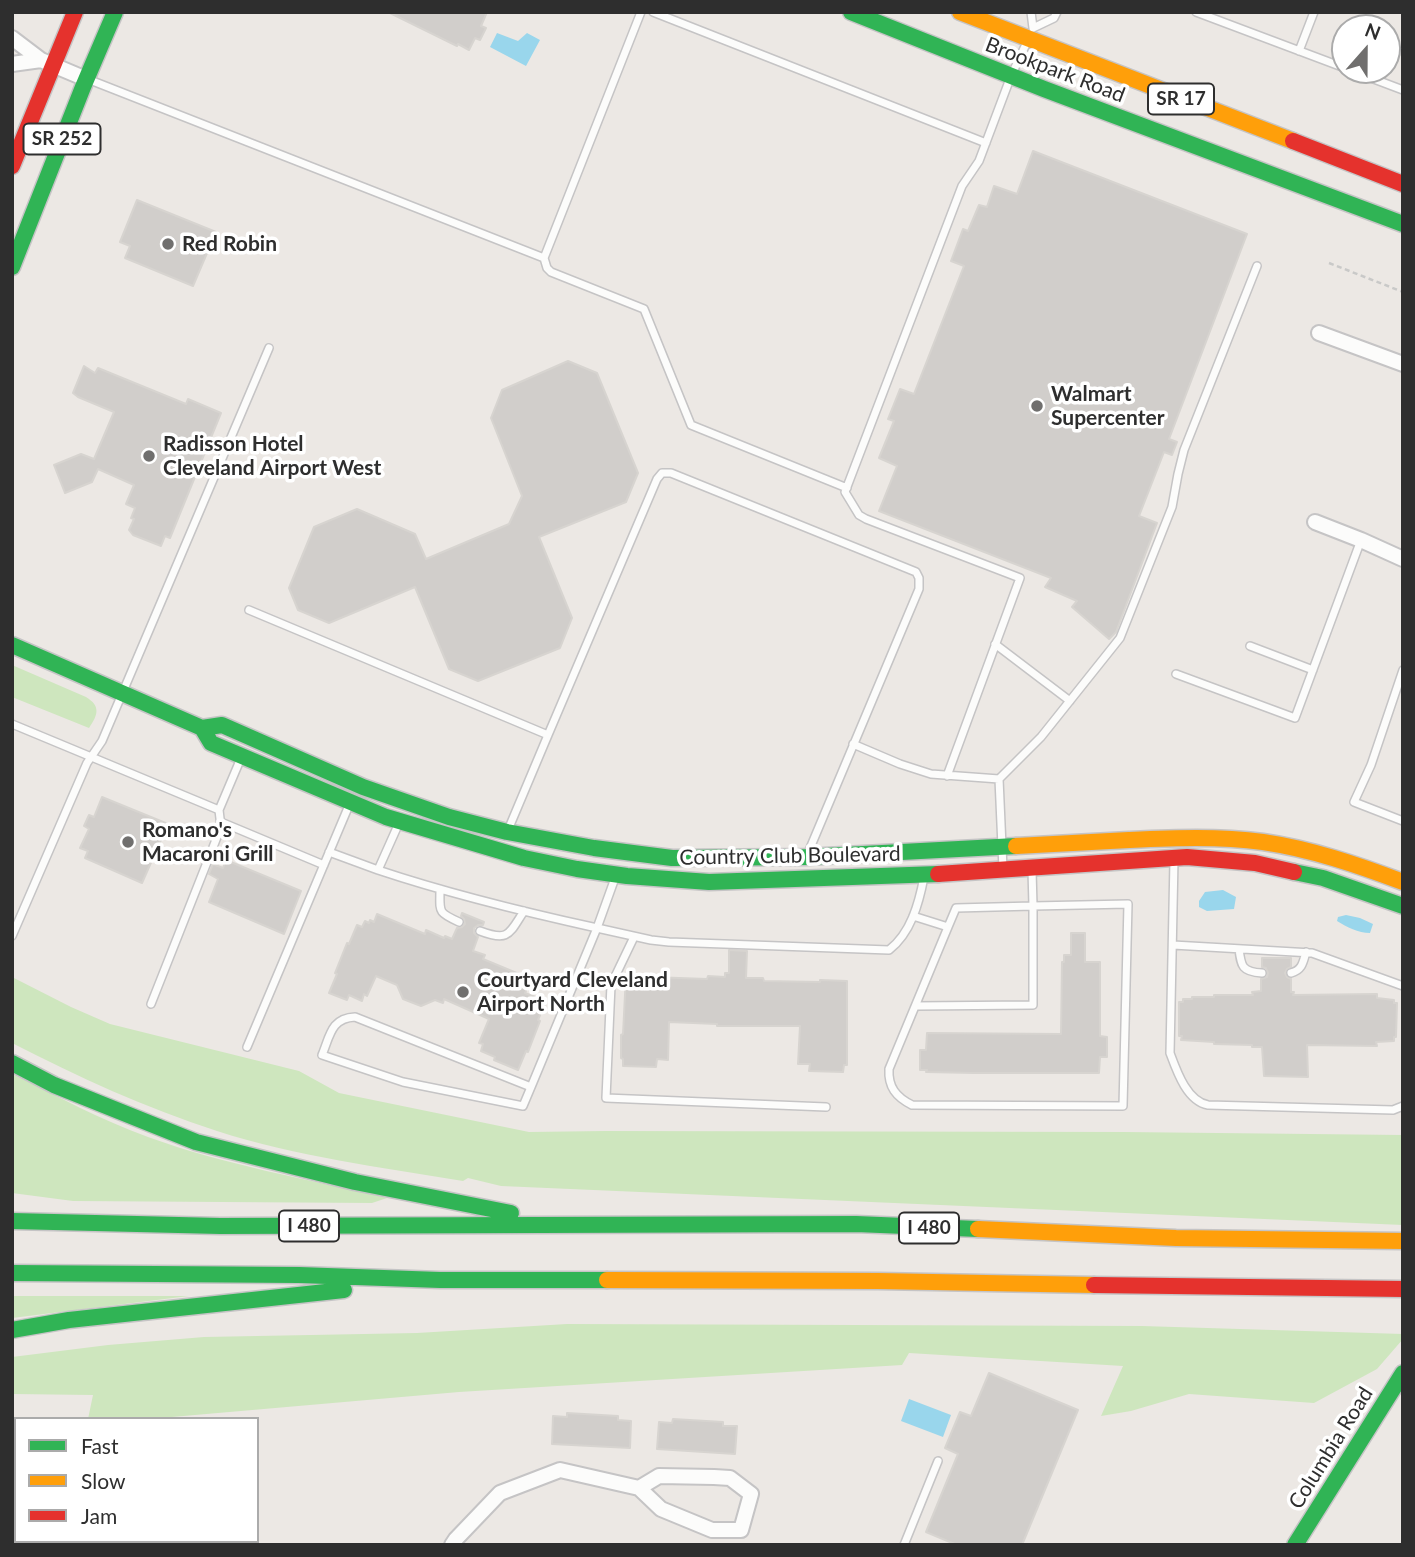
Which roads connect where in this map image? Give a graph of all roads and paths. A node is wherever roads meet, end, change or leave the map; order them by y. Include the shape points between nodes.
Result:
1 (75, 12) edge
2 (115, 12) edge
3 (641, 12) edge
4 (653, 12) edge
5 (850, 12) edge
6 (960, 12) edge
7 (1031, 12) edge
8 (1057, 12) edge
9 (1196, 12) edge
10 (1314, 12) edge
11 (1031, 34) junction
12 (12, 38) edge
13 (1299, 51) junction
14 (48, 63) junction
15 (1331, 63) edge
16 (12, 64) edge
17 (1012, 76) junction
18 (86, 79) junction
19 (986, 143) junction
20 (12, 166) edge
21 (1403, 184) edge
22 (1403, 224) edge
23 (544, 258) junction
24 (1329, 263) dead end
25 (1257, 266) dead end
26 (12, 267) edge
27 (1403, 292) edge
28 (1319, 332) dead end
29 (269, 348) dead end
30 (1403, 364) edge
31 (847, 488) junction
32 (1315, 523) dead end
33 (1361, 540) junction
34 (1403, 559) edge
35 (249, 610) dead end
36 (995, 644) junction
37 (12, 645) edge
38 (1250, 646) dead end
39 (1312, 670) junction
40 (1403, 670) edge
41 (1176, 674) dead end
42 (122, 692) junction
43 (1070, 701) junction
44 (12, 724) edge
45 (202, 729) junction
46 (548, 735) junction
47 (853, 744) junction
48 (93, 756) junction
49 (242, 756) junction
50 (947, 776) junction
51 (999, 779) junction
52 (350, 802) junction
53 (408, 803) junction
54 (219, 810) junction
55 (1403, 821) edge
56 (221, 822) junction
57 (400, 822) junction
58 (507, 832) junction
59 (1175, 838) junction
60 (1030, 845) junction
61 (1002, 846) junction
62 (329, 852) junction
63 (806, 857) junction
64 (1174, 858) junction
65 (324, 865) junction
66 (1031, 867) junction
67 (1003, 869) junction
68 (378, 870) junction
69 (616, 874) junction
70 (925, 874) junction
71 (1403, 883) edge
72 (440, 889) junction
73 (1033, 906) junction
74 (1403, 906) edge
75 (524, 911) junction
76 (913, 916) junction
77 (459, 922) dead end
78 (948, 927) junction
79 (597, 928) junction
80 (481, 931) dead end
81 (12, 936) edge
82 (634, 937) junction
83 (1173, 945) junction
84 (1239, 949) junction
85 (1306, 952) junction
86 (1262, 973) dead end
87 (1291, 973) dead end
88 (1403, 986) edge
89 (150, 1004) dead end
90 (916, 1006) junction
91 (247, 1047) dead end
92 (12, 1063) edge
93 (531, 1087) junction
94 (1403, 1106) edge
95 (826, 1107) dead end
96 (12, 1221) edge
97 (568, 1225) junction
98 (1403, 1241) edge
99 (12, 1273) edge
100 (440, 1280) junction
101 (1403, 1289) edge
102 (12, 1330) edge
103 (1403, 1373) edge
104 (938, 1461) dead end
105 (639, 1488) junction
106 (453, 1545) edge
107 (904, 1545) edge
108 (1295, 1545) edge

1 - 14 main road, SR 252
2 - 18 main road, SR 252
3 - 23 lane
4 - 19 lane
5 - 17 main road, Brookpark Road / SR 17
6 - 11 main road, Brookpark Road / SR 17
7 - 11 lane
8 - 11 lane
9 - 13 lane
10 - 13 lane
11 - 17 lane
11 - 21 main road, Brookpark Road / SR 17
12 - 14 street
13 - 15 lane
14 - 16 street
14 - 18 street
14 - 20 main road, SR 252
17 - 19 lane
17 - 22 main road, Brookpark Road / SR 17
18 - 23 lane
18 - 26 main road, SR 252
19 - 31 lane via 964,183
23 - 31 lane via 551,272 644,309 691,425
24 - 27 path
25 - 43 lane via 1184,450 1172,507 1120,638
28 - 30 street
29 - 42 lane
31 - 36 lane via 852,505 866,519 1020,578
32 - 33 street
33 - 34 street
33 - 39 lane
35 - 46 lane
36 - 43 lane
36 - 50 lane
37 - 42 main road, Country Club Boulevard
38 - 39 lane
39 - 41 lane via 1295,718
40 - 55 lane via 1354,802
42 - 45 main road, Country Club Boulevard
42 - 48 lane
43 - 51 lane
44 - 48 lane
45 - 49 main road, Country Club Boulevard via 211,743
45 - 53 main road, Country Club Boulevard via 222,725
46 - 47 lane via 657,479 662,473 671,473 916,572 919,589
46 - 58 lane
47 - 50 lane via 900,764
47 - 63 lane
48 - 54 lane
48 - 81 lane
49 - 52 main road, Country Club Boulevard
49 - 54 lane
50 - 51 lane
51 - 61 lane
52 - 57 main road, Country Club Boulevard
52 - 62 lane
53 - 57 lane
53 - 58 main road, Country Club Boulevard
54 - 56 lane
56 - 65 lane
56 - 89 lane
57 - 68 lane
57 - 69 main road, Country Club Boulevard via 524,858
58 - 63 main road, Country Club Boulevard via 672,858
59 - 60 main road, Country Club Boulevard
59 - 64 lane
59 - 71 main road, Country Club Boulevard via 1247,840 1301,850
60 - 61 main road, Country Club Boulevard
60 - 66 lane
61 - 63 main road, Country Club Boulevard
61 - 67 lane
62 - 65 lane
62 - 68 lane
64 - 66 main road, Country Club Boulevard
64 - 74 main road, Country Club Boulevard via 1255,863 1323,878
64 - 83 lane
65 - 91 lane
66 - 67 main road, Country Club Boulevard
66 - 73 lane
67 - 70 main road, Country Club Boulevard
68 - 72 lane
69 - 70 main road, Country Club Boulevard via 709,882
69 - 79 lane
70 - 76 lane
72 - 75 lane
72 - 77 lane via 440,911
73 - 78 lane via 956,908
73 - 90 lane via 1033,1005
73 - 90 lane via 1128,904 1123,1106 912,1105 891,1088 889,1069
75 - 79 lane
75 - 80 lane via 506,935
76 - 78 lane
76 - 82 lane via 889,950
78 - 90 lane
79 - 82 lane
79 - 93 lane
82 - 95 lane via 611,985 606,1098
83 - 84 lane
83 - 94 lane via 1170,1053 1199,1103 1393,1110
84 - 85 lane
84 - 86 lane via 1243,967
85 - 87 lane via 1301,968
85 - 88 lane
92 - 97 main road via 54,1085 196,1142 355,1182
93 - 93 lane via 355,1017 335,1025 322,1055 403,1082 523,1106
96 - 97 main road, I 480 via 220,1226
97 - 98 main road, I 480 via 856,1224 1176,1238
99 - 100 main road
100 - 101 main road
100 - 102 main road
103 - 108 main road, Columbia Road
104 - 107 lane
105 - 105 street via 661,1509 712,1530 741,1530 751,1494 730,1478 714,1477 659,1476
105 - 106 street via 560,1470 500,1493

